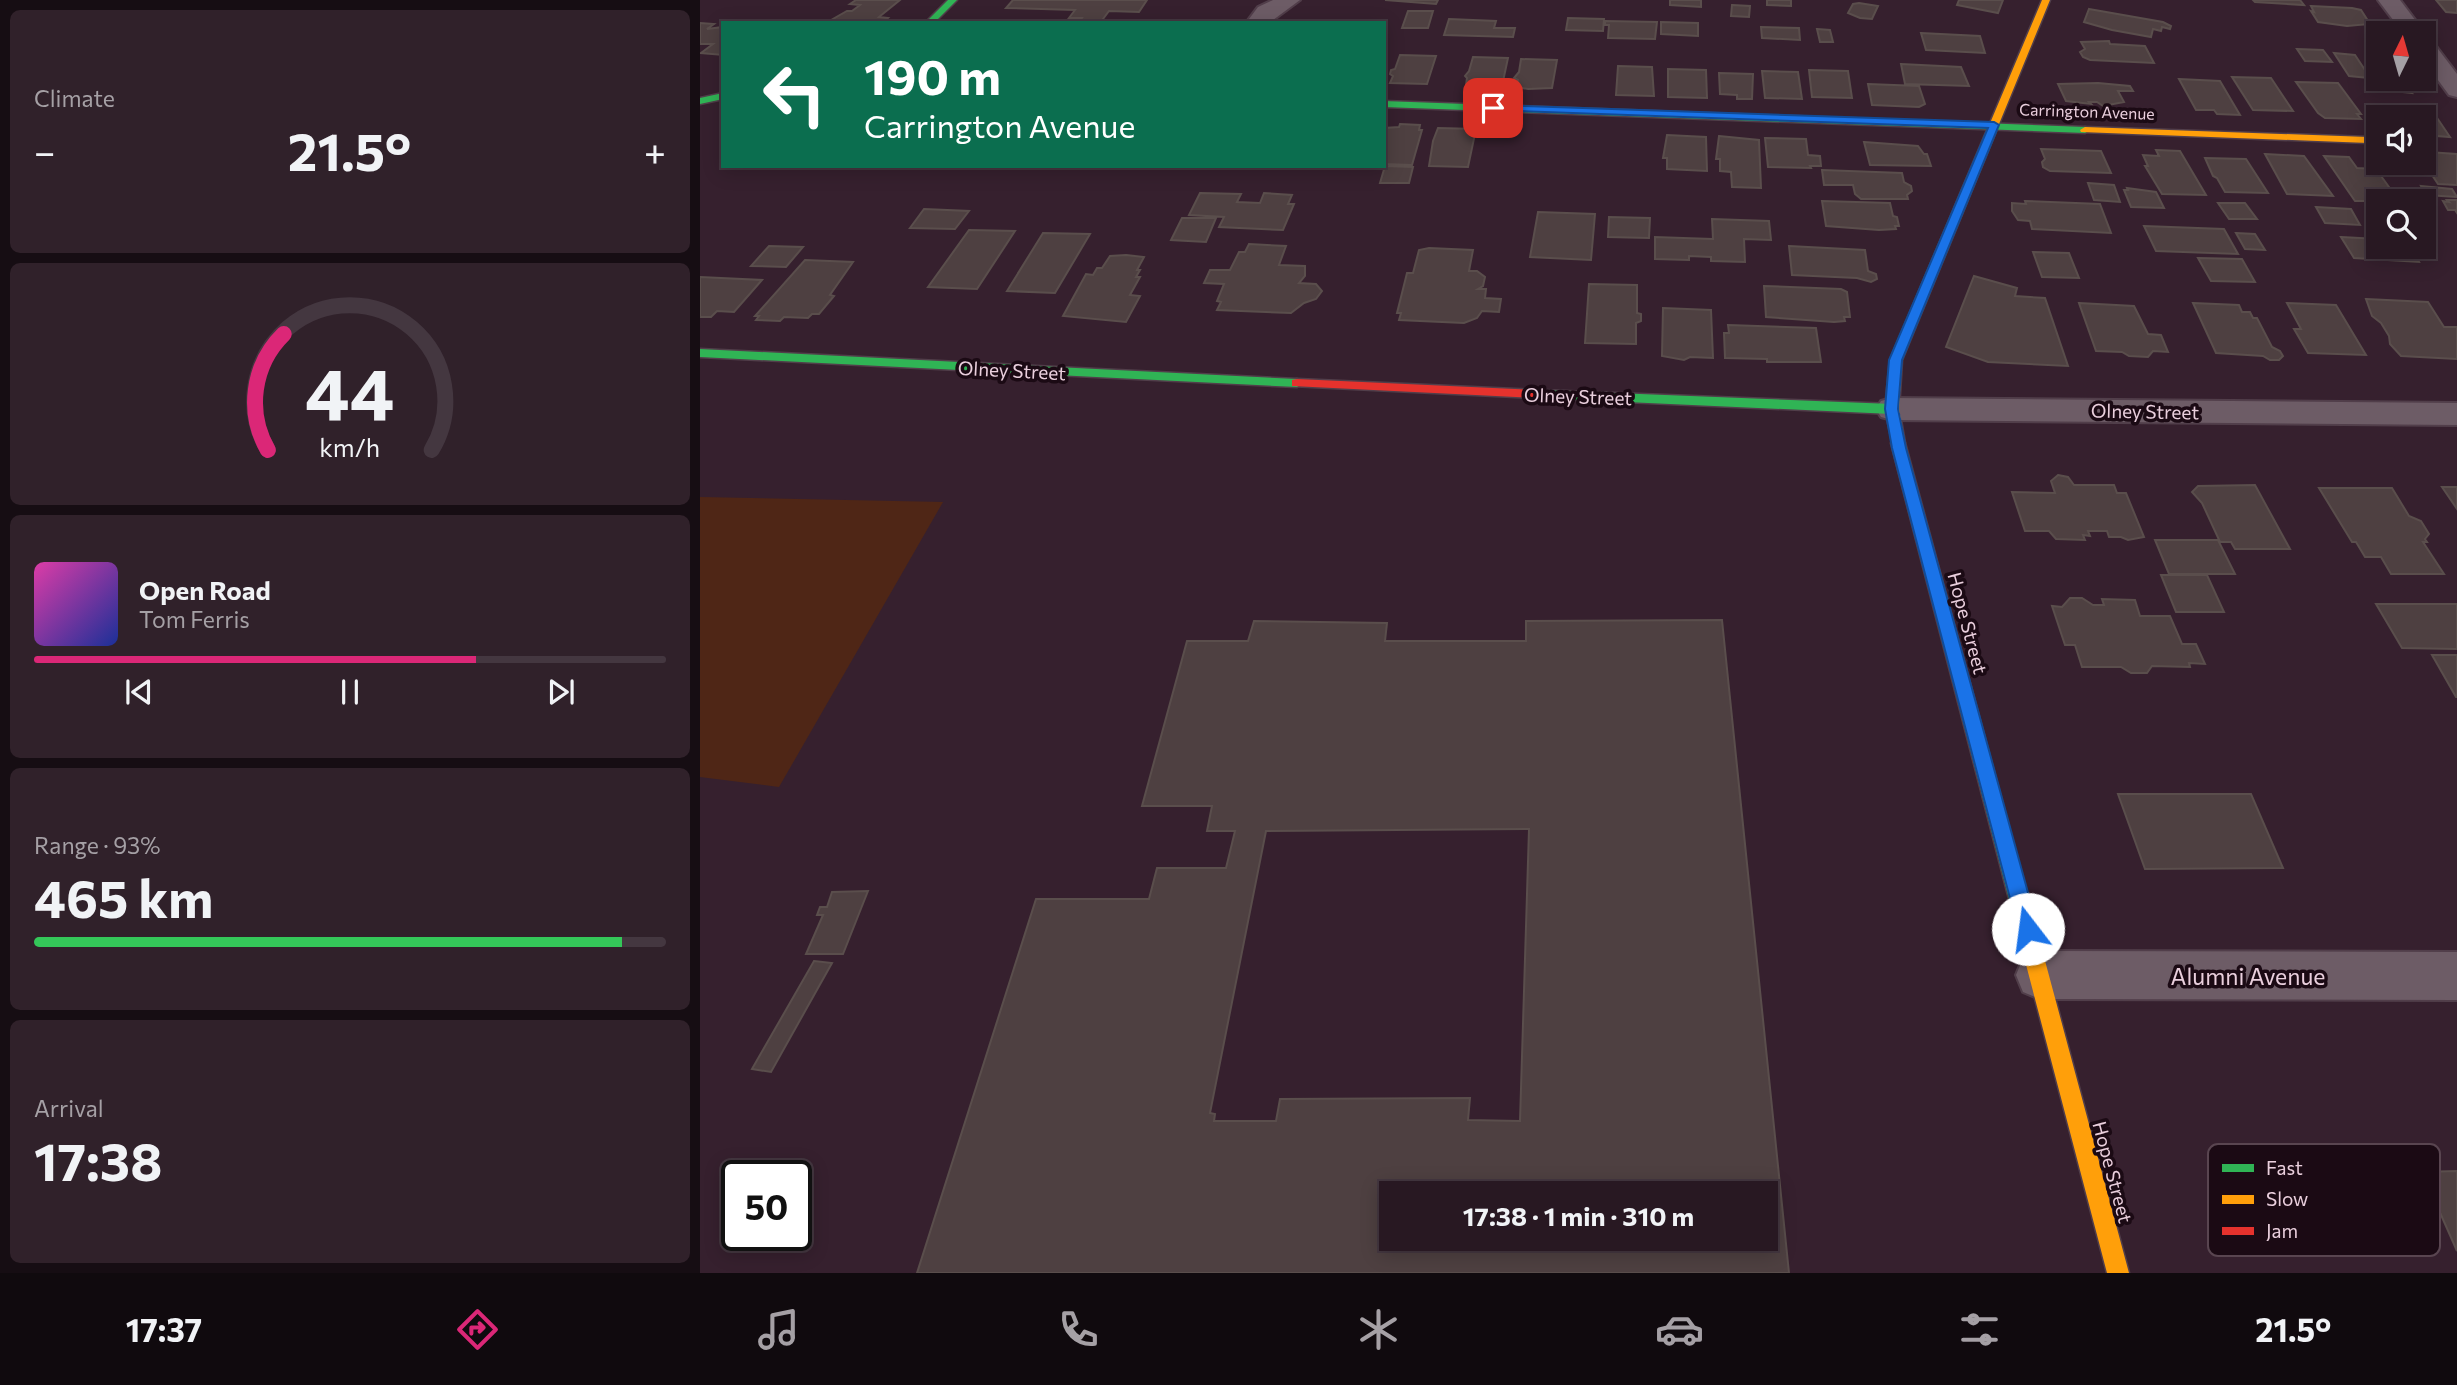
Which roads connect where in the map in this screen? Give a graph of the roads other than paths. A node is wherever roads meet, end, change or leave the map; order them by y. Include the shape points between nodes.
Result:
1 (953, 0) edge
2 (1289, 0) edge
3 (2046, 0) edge
4 (2389, 0) edge
5 (931, 21) edge
6 (1259, 21) edge
7 (2405, 21) edge
8 (2436, 62) edge
9 (2457, 90) edge
10 (721, 96) edge
11 (700, 101) edge
12 (1386, 104) edge
13 (1994, 125) junction
14 (2366, 140) edge
15 (700, 353) edge
16 (1892, 409) junction
17 (2457, 414) edge
18 (2040, 975) junction
19 (2457, 976) edge
20 (2118, 1273) edge

1 - 5 street
2 - 6 street
3 - 13 street, Hope Street
4 - 7 street
8 - 9 street
10 - 11 street
12 - 13 street, Carrington Avenue
13 - 14 street, Carrington Avenue
13 - 16 street, Hope Street via 1896,360
15 - 16 street, Olney Street
16 - 17 street, Olney Street
16 - 18 street, Hope Street
18 - 19 street, Alumni Avenue
18 - 20 street, Hope Street

